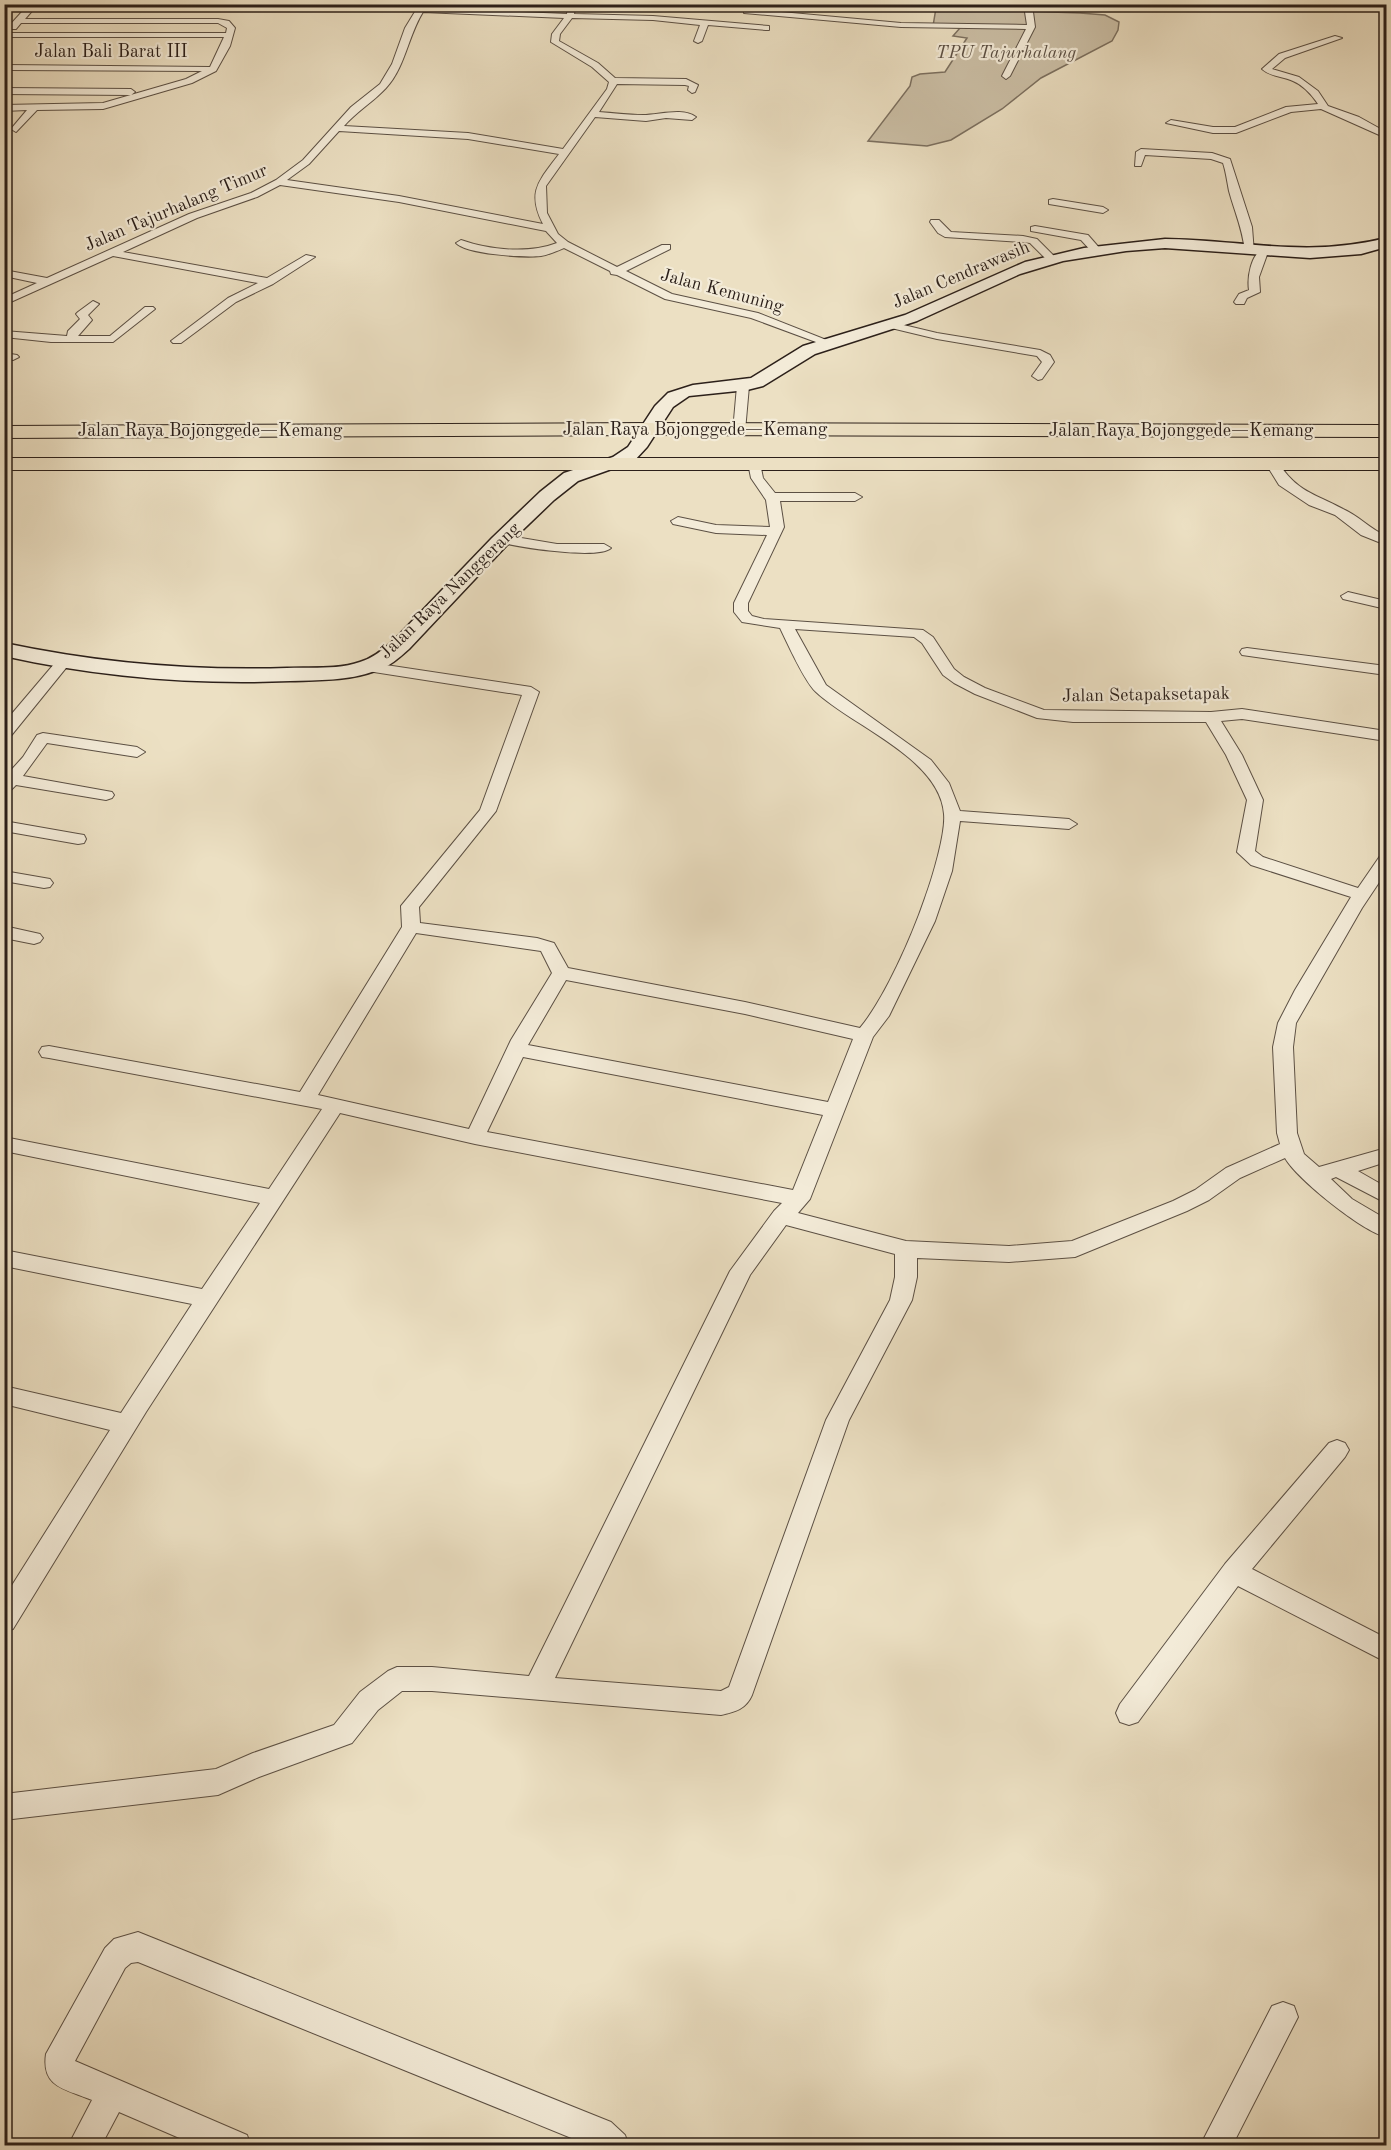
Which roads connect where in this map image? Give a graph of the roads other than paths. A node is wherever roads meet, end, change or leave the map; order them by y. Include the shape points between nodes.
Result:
1 (572, 4) edge
2 (754, 4) edge
3 (339, 6) dead end
4 (422, 7) edge
5 (34, 9) edge
6 (179, 11) dead end
7 (747, 11) junction
8 (1029, 12) dead end
9 (570, 16) junction
10 (659, 16) junction
11 (677, 20) junction
12 (18, 21) junction
13 (218, 21) junction
14 (705, 23) junction
15 (728, 24) junction
16 (1031, 27) junction
17 (649, 28) dead end
18 (766, 28) dead end
19 (672, 29) dead end
20 (4, 35) edge
21 (39, 35) junction
22 (230, 35) junction
23 (1338, 38) dead end
24 (698, 41) dead end
25 (29, 46) dead end
26 (214, 46) dead end
27 (226, 46) junction
28 (31, 57) dead end
29 (207, 57) dead end
30 (219, 57) junction
31 (213, 69) junction
32 (7, 71) edge
33 (669, 71) dead end
34 (1006, 76) dead end
35 (18, 78) dead end
36 (138, 78) dead end
37 (197, 79) junction
38 (613, 81) junction
39 (667, 81) junction
40 (692, 90) dead end
41 (5, 92) edge
42 (156, 92) junction
43 (1322, 106) junction
44 (4, 108) edge
45 (34, 108) junction
46 (593, 114) junction
47 (692, 117) dead end
48 (1171, 123) dead end
49 (334, 128) junction
50 (16, 129) dead end
51 (1386, 135) edge
52 (565, 152) junction
53 (1138, 164) dead end
54 (279, 182) junction
55 (1103, 210) dead end
56 (935, 222) dead end
57 (551, 229) junction
58 (460, 243) dead end
59 (1386, 243) edge
60 (564, 244) junction
61 (666, 248) dead end
62 (1096, 251) junction
63 (1257, 252) junction
64 (111, 253) junction
65 (310, 257) dead end
66 (1052, 259) junction
67 (615, 272) junction
68 (4, 273) edge
69 (45, 281) junction
70 (269, 282) junction
71 (4, 302) edge
72 (1240, 302) dead end
73 (93, 304) dead end
74 (149, 309) dead end
75 (891, 325) junction
76 (4, 334) edge
77 (73, 339) junction
78 (177, 341) dead end
79 (828, 343) junction
80 (1038, 376) dead end
81 (744, 386) junction
82 (650, 429) junction
83 (739, 430) junction
84 (1161, 431) junction
85 (1386, 431) edge
86 (4, 432) edge
87 (615, 463) junction
88 (754, 463) junction
89 (1169, 463) junction
90 (4, 464) edge
91 (1272, 464) junction
92 (1386, 464) edge
93 (772, 497) junction
94 (855, 497) dead end
95 (678, 520) dead end
96 (775, 531) junction
97 (504, 538) junction
98 (1386, 540) edge
99 (604, 548) dead end
100 (1348, 596) dead end
101 (1386, 605) edge
102 (786, 626) junction
103 (4, 649) edge
104 (1247, 652) dead end
105 (65, 660) junction
106 (366, 667) junction
107 (1386, 671) edge
108 (1211, 717) junction
109 (4, 734) edge
110 (1386, 736) edge
111 (137, 752) dead end
112 (8, 783) edge
113 (106, 795) dead end
114 (953, 815) junction
115 (1069, 824) dead end
116 (4, 826) edge
117 (78, 839) dead end
118 (1386, 860) edge
119 (4, 876) edge
120 (44, 883) dead end
121 (1362, 895) junction
122 (411, 927) junction
123 (4, 932) edge
124 (34, 938) dead end
125 (561, 973) junction
126 (864, 1035) junction
127 (517, 1049) junction
128 (49, 1052) dead end
129 (305, 1100) junction
130 (335, 1105) junction
131 (835, 1110) junction
132 (475, 1137) junction
133 (4, 1144) edge
134 (1292, 1148) junction
135 (1386, 1155) edge
136 (1386, 1196) edge
137 (274, 1198) junction
138 (800, 1199) junction
139 (781, 1216) junction
140 (1386, 1229) edge
141 (906, 1249) junction
142 (4, 1258) edge
143 (207, 1299) junction
144 (4, 1395) edge
145 (126, 1424) junction
146 (1337, 1450) dead end
147 (1234, 1572) junction
148 (4, 1621) edge
149 (1386, 1651) edge
150 (536, 1689) junction
151 (1129, 1713) dead end
152 (4, 1807) edge
153 (1283, 2017) dead end
154 (113, 2092) junction
155 (82, 2145) edge
156 (236, 2145) edge
157 (614, 2145) edge
158 (1215, 2145) edge

1 - 9 street
2 - 7 street
3 - 4 street
4 - 9 street
4 - 49 street, Jalan Tajurhalang Timur via 383,86
5 - 12 street
6 - 13 street via 225,12
7 - 15 street
7 - 16 street via 901,25
8 - 16 street
9 - 10 street
9 - 38 street via 556,34 555,42 595,65
10 - 11 street
10 - 17 street
11 - 14 street
11 - 19 street
12 - 13 street
12 - 20 street
13 - 22 street via 230,26
14 - 15 street
14 - 24 street
15 - 18 street
16 - 34 street
20 - 21 street
21 - 22 street
21 - 25 street
22 - 27 street
23 - 43 street via 1282,56 1266,69 1296,79 1315,93
26 - 27 street
27 - 30 street
28 - 32 street via 19,57
29 - 30 street
30 - 31 street
31 - 32 street, Jalan Bali Barat III
31 - 37 street
33 - 39 street
35 - 41 street
36 - 37 street
37 - 42 street
38 - 39 street
38 - 46 street
39 - 40 street via 691,84
41 - 42 street
42 - 45 street via 103,106
43 - 48 street via 1289,109 1236,130
43 - 51 street
44 - 45 street
45 - 50 street
46 - 47 street
46 - 52 street
49 - 52 street via 468,136
49 - 54 street, Jalan Tajurhalang Timur via 306,162
52 - 57 street via 541,186 542,213
53 - 63 street via 1141,152 1182,159 1212,156 1227,161
54 - 57 street via 399,199
54 - 64 street, Jalan Tajurhalang Timur
55 - 62 street via 1044,216 1084,237
56 - 66 street via 949,235 1033,242
57 - 60 street, Jalan Kemuning
58 - 60 street via 482,249 541,253
59 - 63 street, Jalan Cendrawasih via 1338,254
60 - 67 street, Jalan Kemuning
61 - 67 street
62 - 63 street, Jalan Cendrawasih via 1176,243
62 - 66 street, Jalan Cendrawasih
63 - 72 street via 1252,284 1255,292
64 - 69 street, Jalan Tajurhalang Timur
64 - 70 street
65 - 70 street
66 - 75 street, Jalan Cendrawasih via 1024,267
67 - 79 street, Jalan Kemuning via 669,297 760,317
68 - 69 street
69 - 71 street, Jalan Tajurhalang Timur
70 - 78 street via 232,300
73 - 77 street via 82,314 86,320 72,333
74 - 77 street via 113,339
75 - 79 street, Jalan Cendrawasih
75 - 80 street via 1040,353 1048,362
76 - 77 street
79 - 81 street, Jalan Cendrawasih
81 - 82 street, Jalan Cendrawasih via 678,395 665,405
81 - 83 street
82 - 83 highway, Jalan Raya Bojonggede—Kemang
82 - 86 highway, Jalan Raya Bojonggede—Kemang
82 - 87 street, Jalan Raya Nanggerang via 632,453
83 - 84 highway, Jalan Raya Bojonggede—Kemang
84 - 85 highway, Jalan Raya Bojonggede—Kemang
84 - 89 highway
87 - 88 highway, Jalan Raya Bojonggede—Kemang
87 - 90 highway, Jalan Raya Bojonggede—Kemang
87 - 97 street, Jalan Raya Nanggerang via 564,481
88 - 89 highway, Jalan Raya Bojonggede—Kemang
88 - 93 street via 758,478
89 - 91 highway, Jalan Raya Bojonggede—Kemang
91 - 92 highway, Jalan Raya Bojonggede—Kemang
91 - 98 street via 1284,482 1314,502 1340,512 1366,532
93 - 94 street
93 - 96 street
95 - 96 street via 716,529
96 - 102 street, Jalan Setapaksetapak via 741,603 741,612 747,619
97 - 99 street via 557,548
97 - 106 street, Jalan Raya Nanggerang via 400,644
100 - 101 street
102 - 108 street, Jalan Setapaksetapak via 898,631 923,636 948,672 966,684 1042,715
102 - 114 street via 820,688 925,763 941,783
103 - 105 street, Jalan Raya Nanggerang
104 - 107 street
105 - 106 street, Jalan Raya Nanggerang via 200,675 307,674
105 - 109 street
106 - 122 street via 531,692 488,811 410,906
108 - 110 street, Jalan Setapaksetapak via 1242,714
108 - 121 street via 1255,800 1245,852 1257,861
111 - 112 street via 43,738
112 - 113 street
114 - 115 street
114 - 126 street via 943,871 926,921 880,1016
116 - 117 street
118 - 121 street
119 - 120 street
121 - 134 street via 1285,1029 1287,1133
122 - 125 street via 548,947
122 - 129 street
123 - 124 street
125 - 126 street
125 - 127 street
126 - 131 street
127 - 131 street
127 - 132 street
128 - 129 street
129 - 130 street
130 - 132 street
130 - 137 street
131 - 138 street
132 - 138 street
133 - 137 street
134 - 140 street via 1301,1165 1345,1204
134 - 141 street via 1233,1173 1180,1206 1076,1249 1009,1254
135 - 136 street via 1332,1171
137 - 143 street
138 - 139 street
139 - 141 street
139 - 150 street via 741,1271
141 - 150 street via 901,1300 838,1420 739,1695 721,1703
142 - 143 street
143 - 145 street
144 - 145 street
145 - 148 street
146 - 147 street
147 - 149 street
147 - 151 street
150 - 152 street via 432,1678 397,1679 369,1701 343,1734 218,1782
153 - 158 street
154 - 155 street
154 - 156 street
154 - 157 street via 59,2068 62,2054 115,1958 124,1949 138,1947 600,2133

